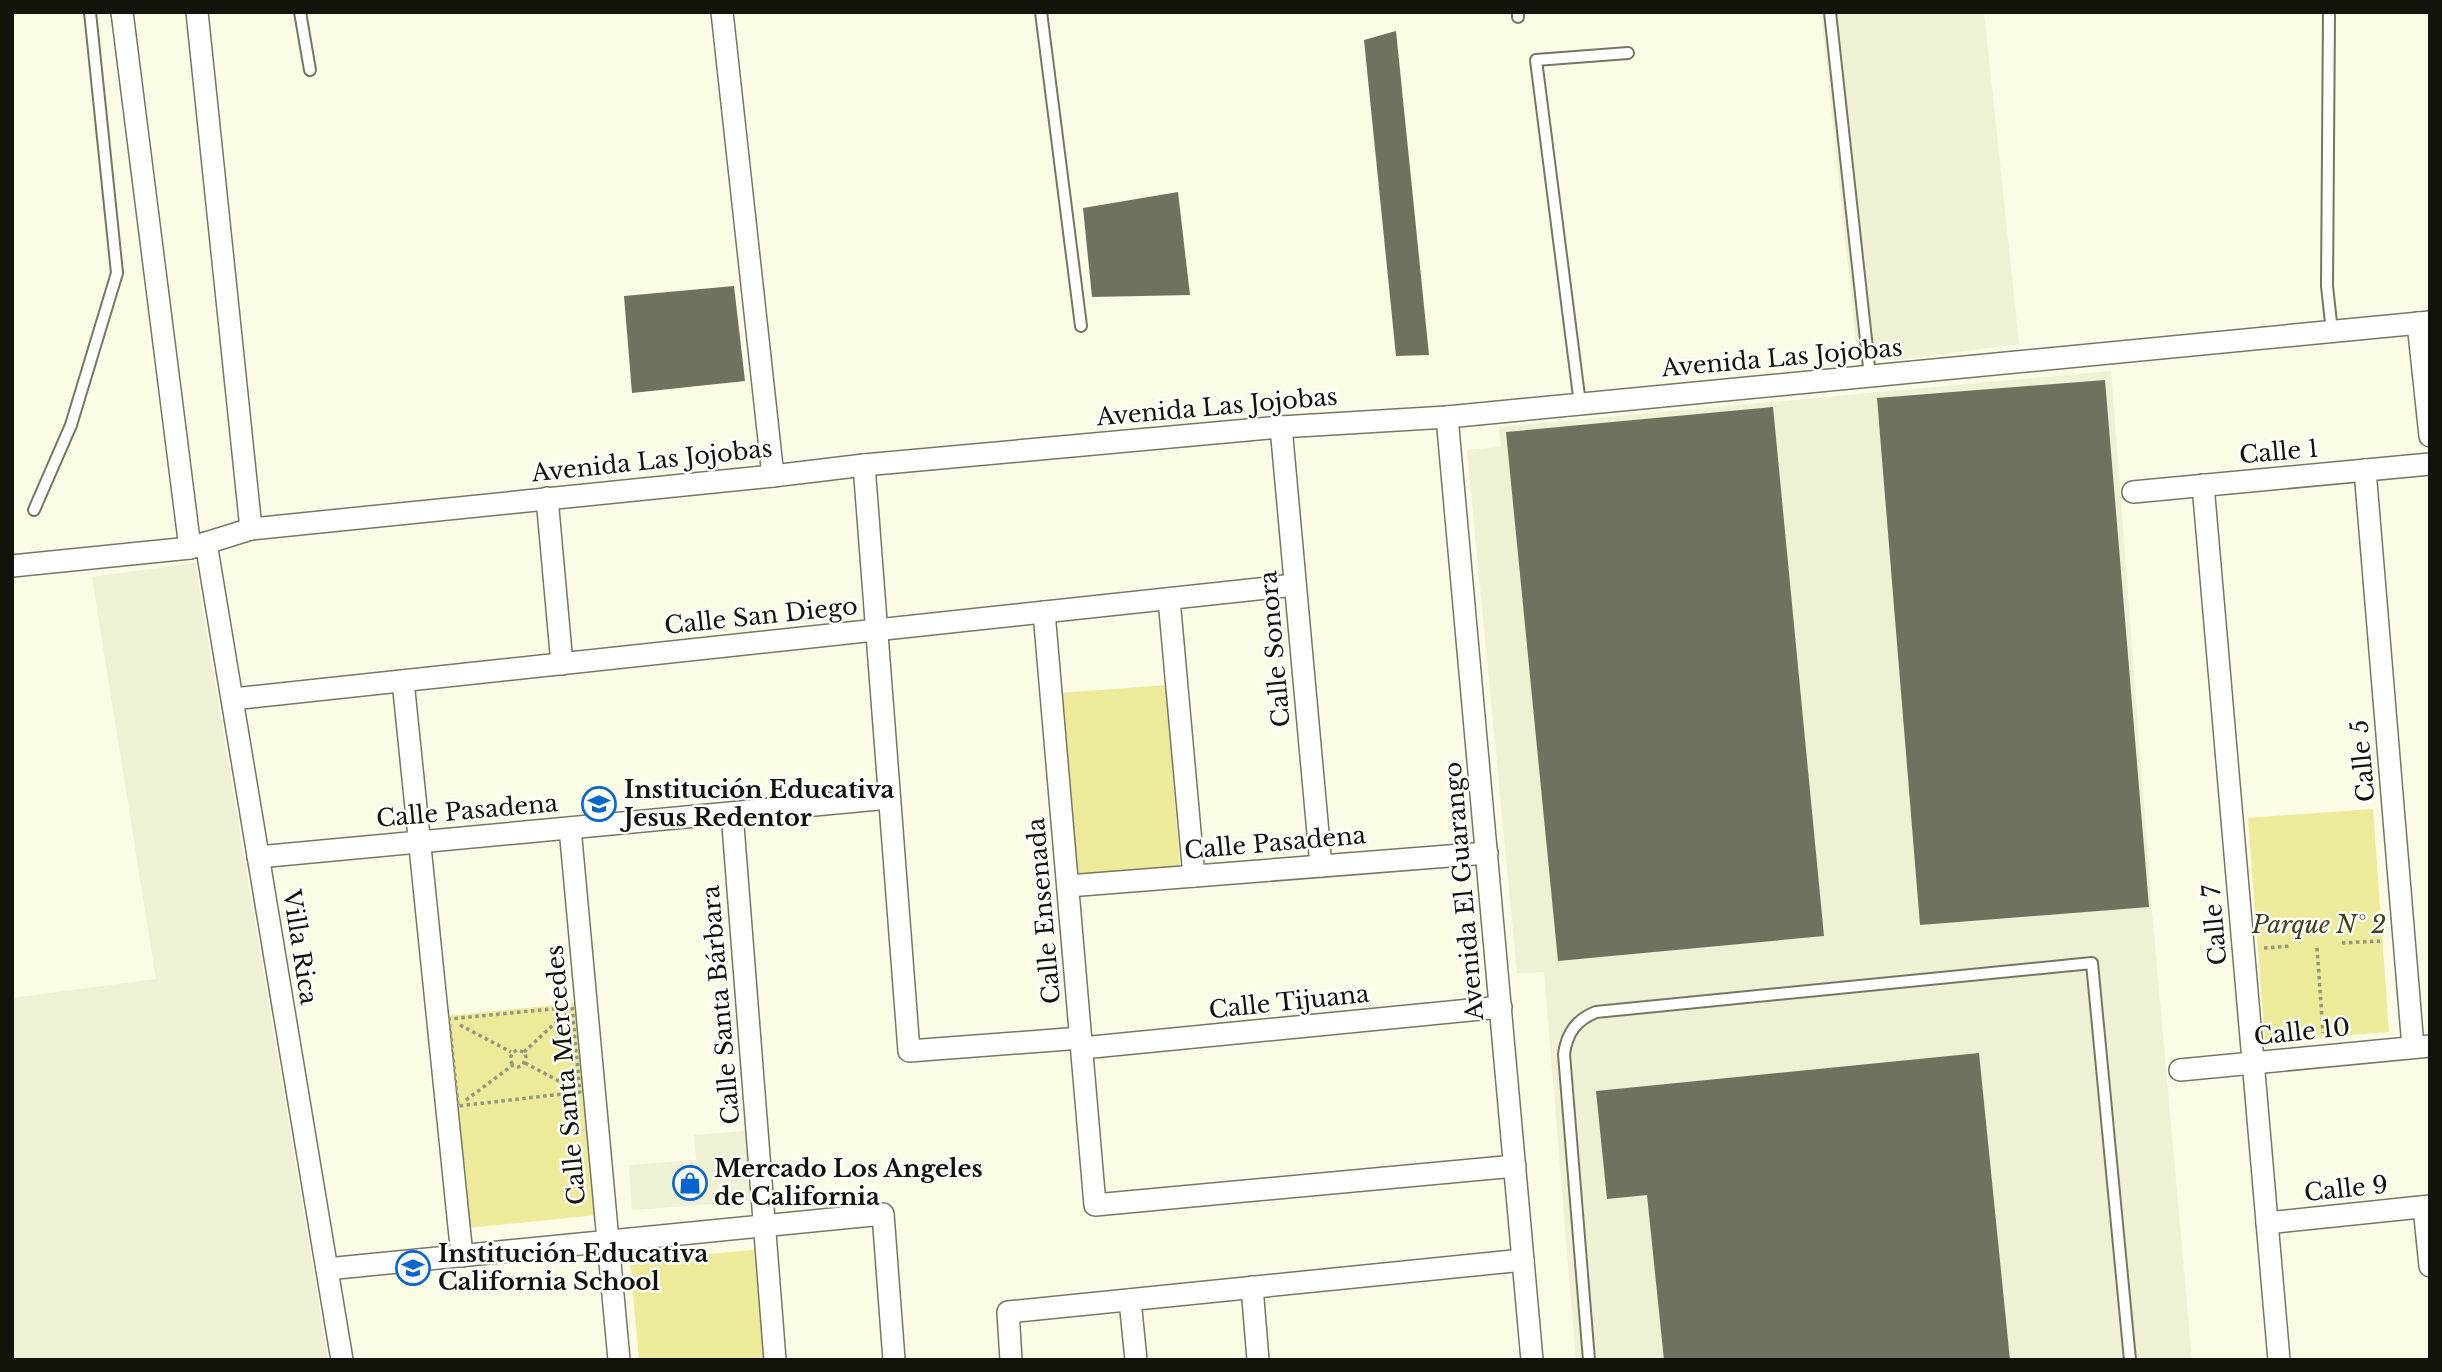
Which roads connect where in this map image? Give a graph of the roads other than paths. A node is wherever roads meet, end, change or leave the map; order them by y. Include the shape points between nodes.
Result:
1 (90, 12) edge
2 (122, 12) edge
3 (197, 12) edge
4 (300, 12) edge
5 (722, 12) edge
6 (1041, 12) edge
7 (1830, 12) edge
8 (2329, 12) edge
9 (1628, 53) dead end
10 (310, 70) dead end
11 (2424, 323) edge
12 (1081, 326) dead end
13 (2332, 332) junction
14 (1870, 376) junction
15 (1580, 404) junction
16 (1447, 417) junction
17 (1281, 427) junction
18 (2430, 436) edge
19 (864, 464) junction
20 (2430, 464) edge
21 (2365, 470) junction
22 (773, 476) junction
23 (2203, 485) junction
24 (2133, 492) dead end
25 (547, 498) junction
26 (34, 510) dead end
27 (251, 529) junction
28 (198, 546) junction
29 (12, 566) edge
30 (1295, 585) junction
31 (1169, 599) junction
32 (1044, 612) junction
33 (877, 631) junction
34 (562, 664) junction
35 (404, 681) junction
36 (233, 699) junction
37 (889, 798) junction
38 (732, 813) junction
39 (570, 828) junction
40 (420, 842) junction
41 (1487, 853) junction
42 (258, 857) junction
43 (1321, 866) junction
44 (1194, 876) junction
45 (1068, 886) junction
46 (1501, 1007) junction
47 (1082, 1043) junction
48 (2421, 1046) edge
49 (2253, 1063) junction
50 (2180, 1070) dead end
51 (1515, 1166) junction
52 (2427, 1207) edge
53 (2267, 1223) junction
54 (764, 1225) junction
55 (608, 1241) junction
56 (462, 1256) junction
57 (1523, 1260) junction
58 (2430, 1266) edge
59 (327, 1269) junction
60 (1251, 1287) junction
61 (1130, 1300) junction
62 (342, 1360) edge
63 (618, 1360) edge
64 (775, 1360) edge
65 (894, 1360) edge
66 (1012, 1360) edge
67 (1136, 1360) edge
68 (1258, 1360) edge
69 (1532, 1360) edge
70 (1589, 1360) edge
71 (2130, 1360) edge
72 (2279, 1360) edge

1 - 26 lane via 117,273 71,425
2 - 28 street, Villa Rica
3 - 27 street
4 - 10 lane
5 - 22 street
6 - 12 lane
7 - 14 lane
8 - 13 lane via 2327,286
9 - 15 lane via 1536,60
11 - 13 street, Avenida Las Jojobas
11 - 18 street
13 - 14 street, Avenida Las Jojobas
14 - 15 street, Avenida Las Jojobas
15 - 16 street, Avenida Las Jojobas
16 - 17 street, Avenida Las Jojobas
16 - 41 street, Avenida El Guarango
17 - 19 street, Avenida Las Jojobas
17 - 30 street, Calle Sonora
19 - 22 street, Avenida Las Jojobas
19 - 33 street
20 - 21 street, Calle 1
21 - 23 street, Calle 1
21 - 48 street, Calle 5
22 - 25 street, Avenida Las Jojobas
23 - 24 street, Calle 1
23 - 49 street, Calle 7
25 - 27 street, Avenida Las Jojobas
25 - 34 street
27 - 28 street, Avenida Las Jojobas
28 - 29 street, Avenida Las Jojobas
28 - 36 street, Villa Rica
30 - 31 street, Calle San Diego
30 - 43 street, Calle Sonora
31 - 32 street, Calle San Diego
31 - 44 street
32 - 33 street, Calle San Diego
32 - 45 street, Calle Ensenada
33 - 34 street, Calle San Diego
33 - 37 street
34 - 35 street, Calle San Diego
35 - 36 street, Calle San Diego
35 - 40 street
36 - 42 street, Villa Rica
37 - 38 street, Calle Pasadena
37 - 47 street, Calle Tijuana via 909,1051
38 - 39 street, Calle Pasadena
38 - 54 street, Calle Santa Bárbara
39 - 40 street, Calle Pasadena
39 - 55 street, Calle Santa Mercedes via 579,1006
40 - 42 street, Calle Pasadena
40 - 56 street via 444,1020
41 - 43 street, Calle Pasadena
41 - 46 street, Avenida El Guarango
42 - 59 street, Villa Rica
43 - 44 street, Calle Pasadena
44 - 45 street, Calle Pasadena
45 - 47 street, Calle Ensenada
46 - 47 street, Calle Tijuana
46 - 51 street, Avenida El Guarango
47 - 51 street, Calle Ensenada via 1095,1205
48 - 49 street, Calle 10
49 - 50 street, Calle 10
49 - 53 street, Calle 7
51 - 57 street, Avenida El Guarango
52 - 53 street, Calle 9
52 - 58 street
53 - 72 street, Calle 7
54 - 55 street
54 - 64 street, Calle Santa Bárbara
54 - 65 street via 883,1214
55 - 56 street
55 - 63 street, Calle Santa Mercedes
56 - 59 street
57 - 60 street
57 - 69 street, Avenida El Guarango
59 - 62 street, Villa Rica
60 - 61 street
60 - 68 street
61 - 66 street via 1008,1312
61 - 67 street
70 - 71 lane via 1564,1054 1569,1035 1585,1016 2092,963

